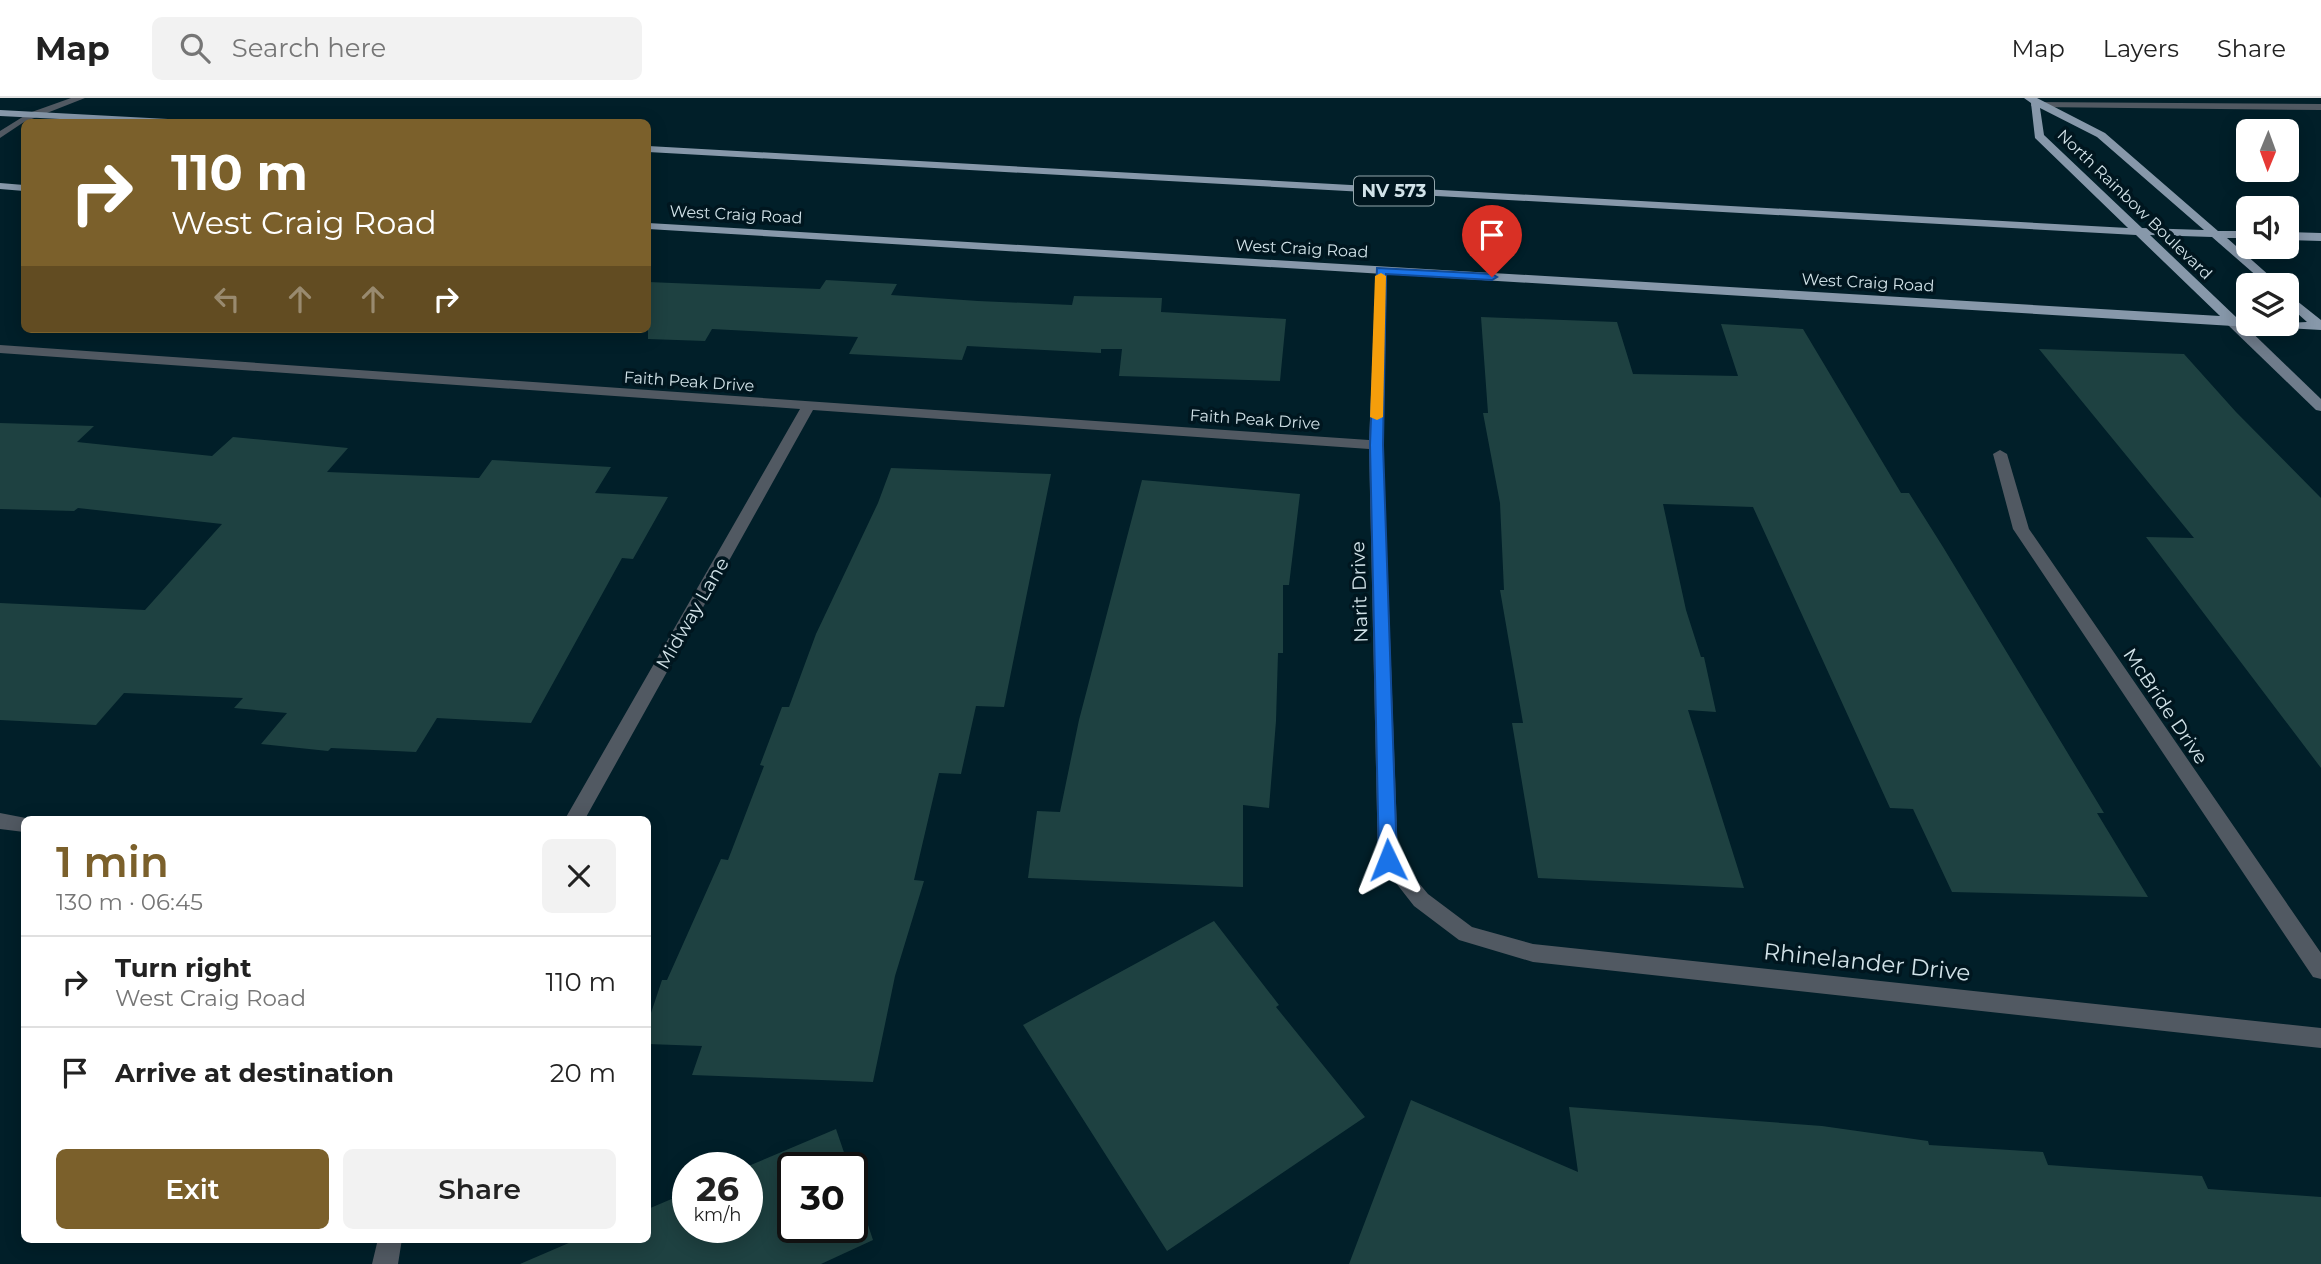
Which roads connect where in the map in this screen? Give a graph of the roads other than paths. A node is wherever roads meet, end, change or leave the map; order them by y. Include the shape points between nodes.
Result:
1 (38, 98) edge
2 (80, 98) edge
3 (2032, 101) edge
4 (2321, 107) edge
5 (0, 113) edge
6 (33, 115) junction
7 (26, 119) edge
8 (110, 119) edge
9 (21, 122) edge
10 (0, 135) edge
11 (651, 149) edge
12 (0, 186) edge
13 (21, 188) edge
14 (651, 226) edge
15 (2140, 233) junction
16 (2217, 234) junction
17 (2236, 235) edge
18 (2299, 236) edge
19 (2321, 237) edge
20 (1381, 270) junction
21 (2261, 273) edge
22 (2299, 308) edge
23 (2233, 322) junction
24 (2236, 322) edge
25 (2299, 326) edge
26 (2321, 327) edge
27 (0, 349) edge
28 (808, 407) junction
29 (2321, 407) edge
30 (1376, 445) junction
31 (2000, 454) dead end
32 (577, 816) edge
33 (0, 821) edge
34 (21, 824) edge
35 (1421, 900) joint
36 (2321, 970) edge
37 (2321, 1038) edge
38 (389, 1243) edge
39 (385, 1264) edge

1 - 6 street
2 - 6 street
3 - 4 street
3 - 15 main road, North Rainbow Boulevard via 2039,136
3 - 16 main road, North Rainbow Boulevard via 2101,135
5 - 6 main road
6 - 7 street
6 - 8 main road
9 - 10 street
11 - 15 main road, NV 573
12 - 13 main road
14 - 20 main road, West Craig Road
15 - 16 main road, NV 573
15 - 23 main road, North Rainbow Boulevard
16 - 17 main road, NV 573
16 - 21 main road, North Rainbow Boulevard
18 - 19 main road
20 - 23 main road, West Craig Road
20 - 30 street, Narit Drive
22 - 26 main road
23 - 24 main road, West Craig Road
23 - 29 main road, North Rainbow Boulevard
25 - 26 main road
27 - 28 street, Faith Peak Drive
28 - 30 street, Faith Peak Drive
28 - 32 street, Midway Lane
30 - 35 street, Narit Drive via 1388,860
31 - 36 street, McBride Drive via 2021,529
33 - 34 street
35 - 37 street, Rhinelander Drive via 1466,934 1533,953
38 - 39 street

